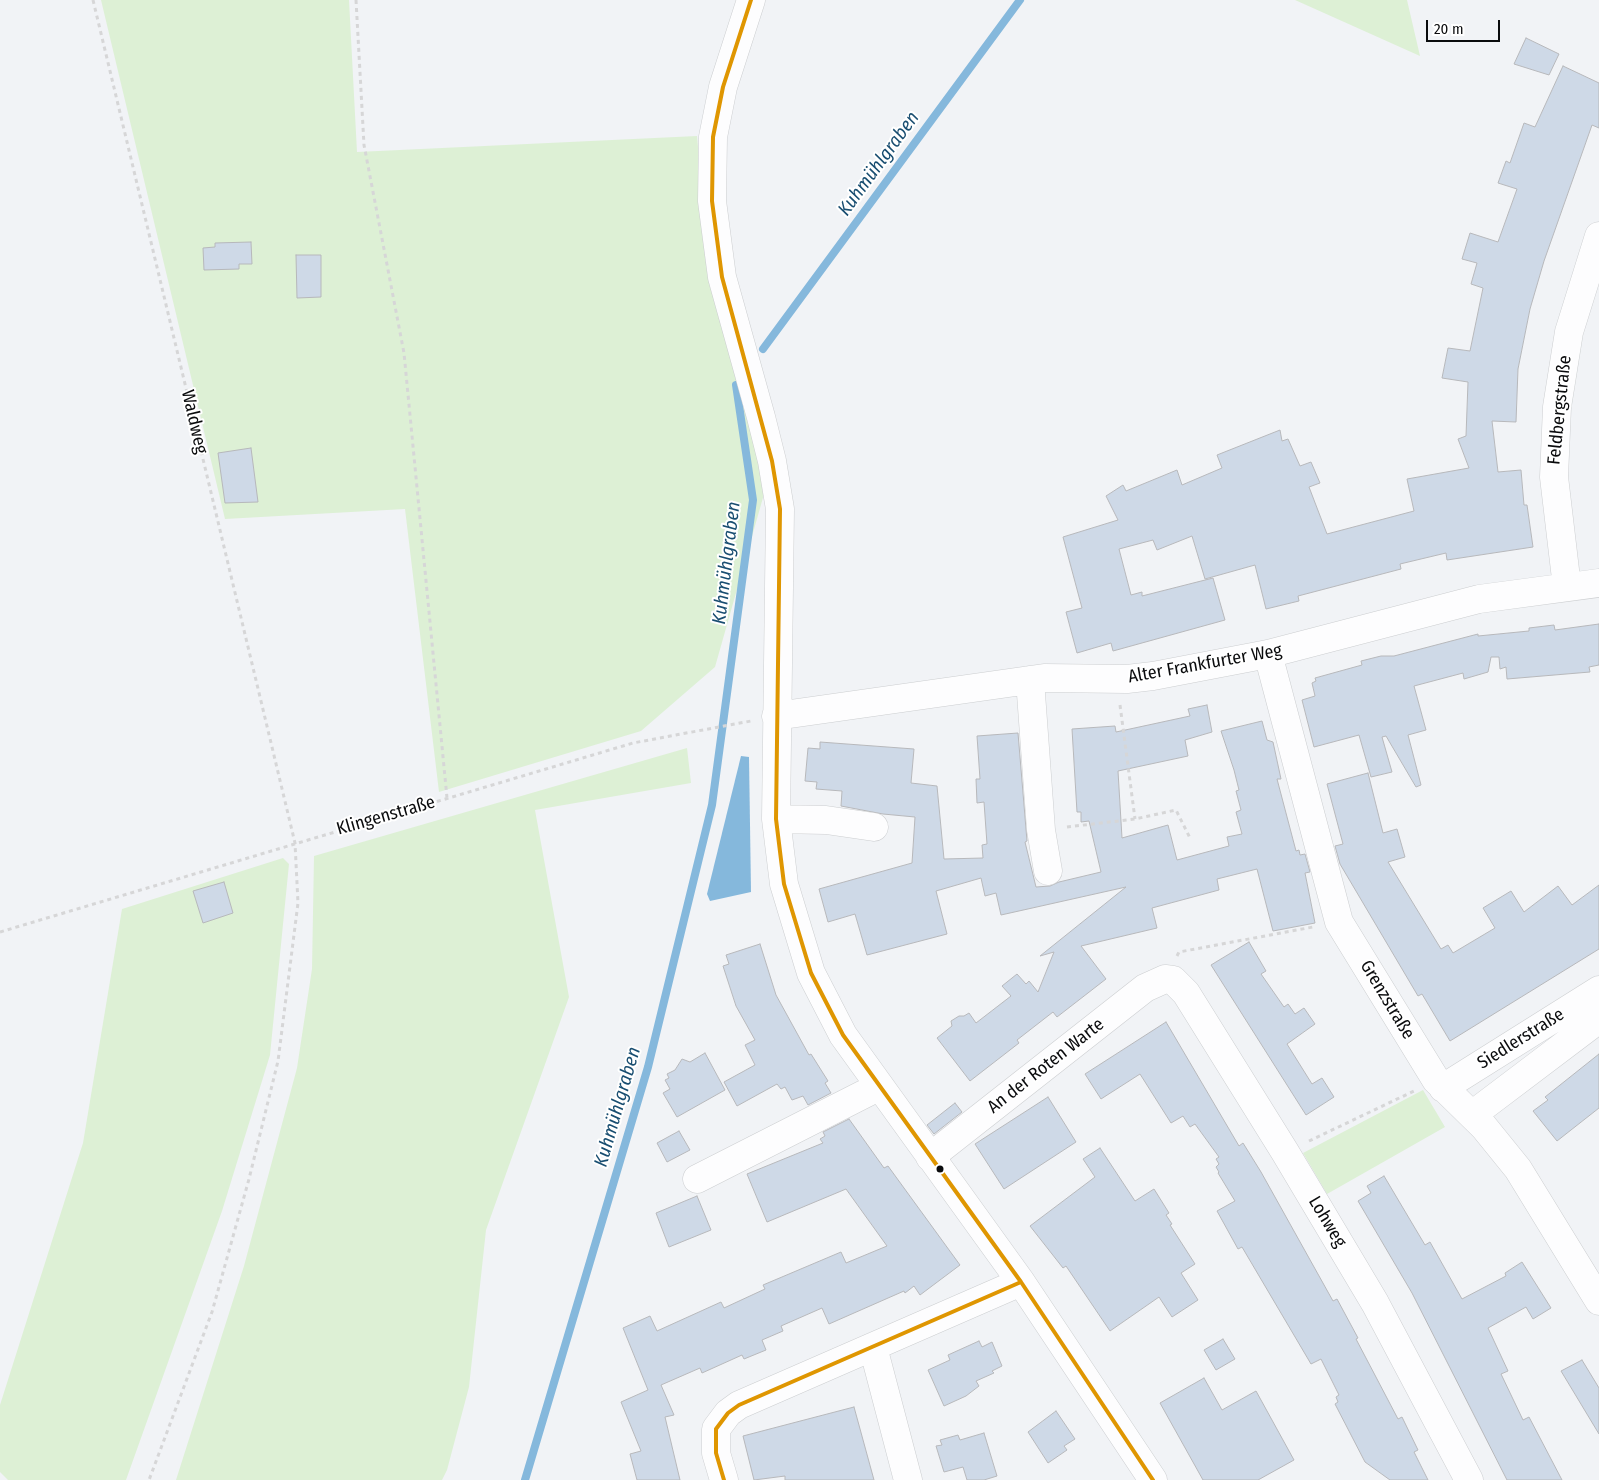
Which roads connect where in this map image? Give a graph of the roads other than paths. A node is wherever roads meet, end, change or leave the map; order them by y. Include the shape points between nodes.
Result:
1 (751, 0) edge
2 (1599, 236) edge
3 (1599, 583) edge
4 (1567, 587) junction
5 (1268, 654) junction
6 (1030, 680) junction
7 (776, 716) junction
8 (776, 819) junction
9 (874, 827) dead end
10 (1048, 871) dead end
11 (1165, 979) joint
12 (1599, 990) edge
13 (1599, 1019) edge
14 (1439, 1084) junction
15 (878, 1087) junction
16 (1472, 1115) junction
17 (930, 1157) junction
18 (697, 1179) dead end
19 (1021, 1282) junction
20 (1599, 1301) edge
21 (872, 1347) junction
22 (724, 1480) edge
23 (908, 1480) edge
24 (1152, 1480) edge
25 (1469, 1480) edge

1 - 7 street via 723,87 713,137 712,201 722,278 761,417 780,509
2 - 4 street, Feldbergstraße via 1569,332 1556,407 1554,477
3 - 4 street, Alter Frankfurter Weg
4 - 5 street, Alter Frankfurter Weg via 1464,602
5 - 6 street, Alter Frankfurter Weg via 1153,676
5 - 14 street, Grenzstraße via 1340,922
6 - 7 street, Alter Frankfurter Weg
6 - 10 street via 1040,830
7 - 8 street
8 - 9 street via 826,820
8 - 15 street via 784,884 811,973 843,1036
11 - 17 street, An der Roten Warte via 1146,988
11 - 25 street, Lohweg via 1179,984 1186,993 1285,1152 1375,1303
12 - 14 street, Siedlerstraße
13 - 16 street, Siedlerstraße
14 - 16 street, Grenzstraße
15 - 17 street
15 - 18 street
16 - 20 street, Grenzstraße via 1518,1169
17 - 19 street
19 - 21 street
19 - 24 street
21 - 22 street via 739,1405 720,1422 715,1438
21 - 23 street

